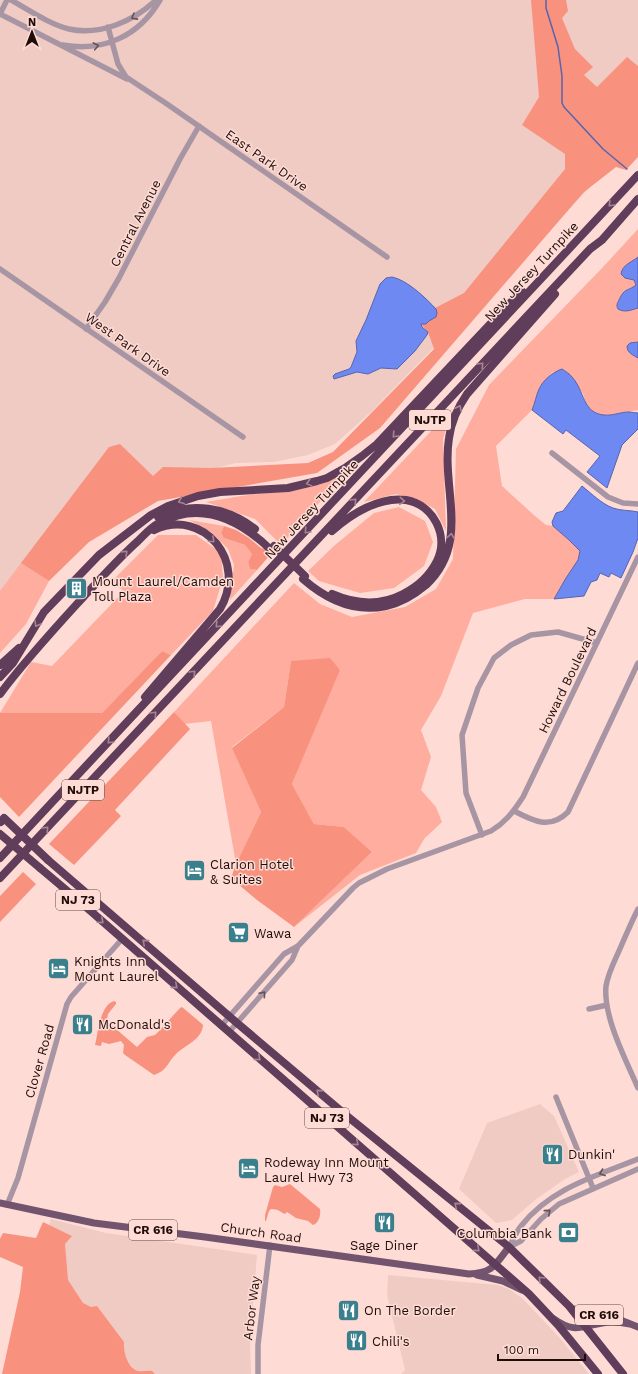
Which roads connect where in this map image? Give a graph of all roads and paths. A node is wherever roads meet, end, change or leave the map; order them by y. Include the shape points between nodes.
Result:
1 (7, 0) edge
2 (11, 0) edge
3 (156, 0) edge
4 (160, 0) edge
5 (0, 14) edge
6 (108, 27) junction
7 (112, 41) junction
8 (57, 43) junction
9 (132, 82) junction
10 (199, 126) junction
11 (638, 175) edge
12 (638, 199) edge
13 (602, 240) junction
14 (387, 257) dead end
15 (555, 264) junction
16 (0, 269) edge
17 (86, 329) junction
18 (243, 437) dead end
19 (552, 454) dead end
20 (638, 504) edge
21 (127, 533) junction
22 (138, 540) junction
23 (272, 548) junction
24 (638, 557) edge
25 (304, 578) junction
26 (261, 601) junction
27 (30, 637) junction
28 (597, 643) junction
29 (38, 646) junction
30 (638, 663) edge
31 (0, 665) edge
32 (0, 677) edge
33 (0, 684) edge
34 (0, 694) edge
35 (123, 727) junction
36 (514, 811) junction
37 (1, 819) edge
38 (0, 834) edge
39 (482, 834) junction
40 (0, 858) edge
41 (0, 878) edge
42 (638, 909) edge
43 (122, 939) junction
44 (298, 946) junction
45 (607, 1005) junction
46 (589, 1009) dead end
47 (230, 1017) junction
48 (237, 1023) junction
49 (221, 1026) junction
50 (229, 1032) junction
51 (636, 1077) edge
52 (638, 1088) edge
53 (556, 1098) dead end
54 (638, 1159) edge
55 (638, 1169) edge
56 (589, 1178) junction
57 (593, 1188) junction
58 (4, 1204) edge
59 (270, 1246) junction
60 (509, 1247) junction
61 (495, 1265) junction
62 (469, 1274) junction
63 (529, 1294) junction
64 (569, 1306) junction
65 (549, 1315) junction
66 (630, 1324) junction
67 (586, 1327) junction
68 (638, 1327) edge
69 (258, 1374) edge
70 (598, 1374) edge
71 (623, 1374) edge

1 - 5 street
2 - 6 street via 67,28 92,30
3 -> 6 street via 132,18
4 - 7 street via 141,24
5 - 8 street, East Park Drive
6 - 7 street, East Park Drive
8 -> 7 street via 88,47
7 - 9 street, East Park Drive via 121,70
8 - 9 street, East Park Drive
9 - 10 street, East Park Drive
10 - 14 street, East Park Drive
10 - 17 street, Central Avenue via 110,295
11 -> 15 highway, New Jersey Turnpike / NJTP
12 - 13 highway, New Jersey Turnpike / NJTP
25 -> 13 highway via 333,601 364,608 397,603 429,582 443,562 450,541 452,520 448,446 457,410 467,394
26 -> 13 highway, New Jersey Turnpike / NJTP via 590,248
15 -> 21 highway via 511,302 377,444 346,468 327,478 298,486 220,492 187,499 151,515
15 -> 35 highway, New Jersey Turnpike / NJTP
16 - 17 street, West Park Drive
17 - 18 street, West Park Drive
19 - 20 street via 608,497 623,503
21 - 23 highway via 169,512 207,508 224,511 240,519
21 -> 27 highway via 99,555 44,612
22 - 23 highway via 166,519 205,513 235,522
29 -> 22 highway
22 -> 35 highway via 166,526 184,526 200,530 222,551 230,580 228,592 220,609 149,691
23 - 25 highway
24 - 28 street, Howard Boulevard
26 -> 25 highway via 273,594 337,527 373,505 407,500 429,512 438,526 441,547 434,567 418,584 398,597 380,602 347,600
41 -> 26 highway, New Jersey Turnpike / NJTP
27 - 31 highway
27 - 32 highway
28 - 36 street, Howard Boulevard
28 - 39 street via 558,632 531,635 511,645 494,658 478,688 462,735 466,793
29 - 33 highway
29 - 34 highway
30 - 36 street via 568,812 561,819 551,823 530,820
35 -> 40 highway, New Jersey Turnpike / NJTP
36 - 39 street, Howard Boulevard via 502,824
47 -> 37 highway, NJ 73, bridge
38 -> 43 highway, NJ 73, bridge
39 - 44 street, Howard Boulevard via 367,878 353,888
42 - 45 street via 608,977
43 -> 49 highway, NJ 73
43 - 58 street, Clover Road via 65,1008 18,1178
44 - 47 street, Howard Boulevard via 284,954
48 -> 44 street, Howard Boulevard via 292,960
45 - 46 street
45 - 51 street via 612,1024
47 - 48 highway, NJ 73
47 - 49 street, Howard Boulevard
48 - 50 street, Howard Boulevard
60 -> 48 highway, NJ 73 via 394,1156
49 - 50 highway, NJ 73
50 -> 61 highway, NJ 73
51 - 52 street
53 - 56 street
54 -> 56 street
55 - 57 street
56 - 57 street
56 - 60 street via 540,1206 520,1227
60 -> 57 street via 521,1241 559,1204
58 - 59 main road, Church Road / CR 616 via 94,1223
59 - 62 main road, Church Road / CR 616
59 - 69 street, Arbor Way via 258,1345
60 - 61 main road, Church Road / CR 616
64 -> 60 highway, NJ 73
61 - 62 main road, Church Road / CR 616 via 486,1272
61 - 63 highway, NJ 73
62 - 63 main road, CR 616 via 503,1281
63 - 65 highway, NJ 73
64 - 66 main road, CR 616 via 580,1312 607,1316
64 - 67 highway, NJ 73
65 - 67 main road, CR 616 via 572,1328
65 - 70 highway, NJ 73
66 - 67 main road, CR 616 via 607,1322
66 - 68 main road, CR 616
67 - 71 highway, NJ 73

